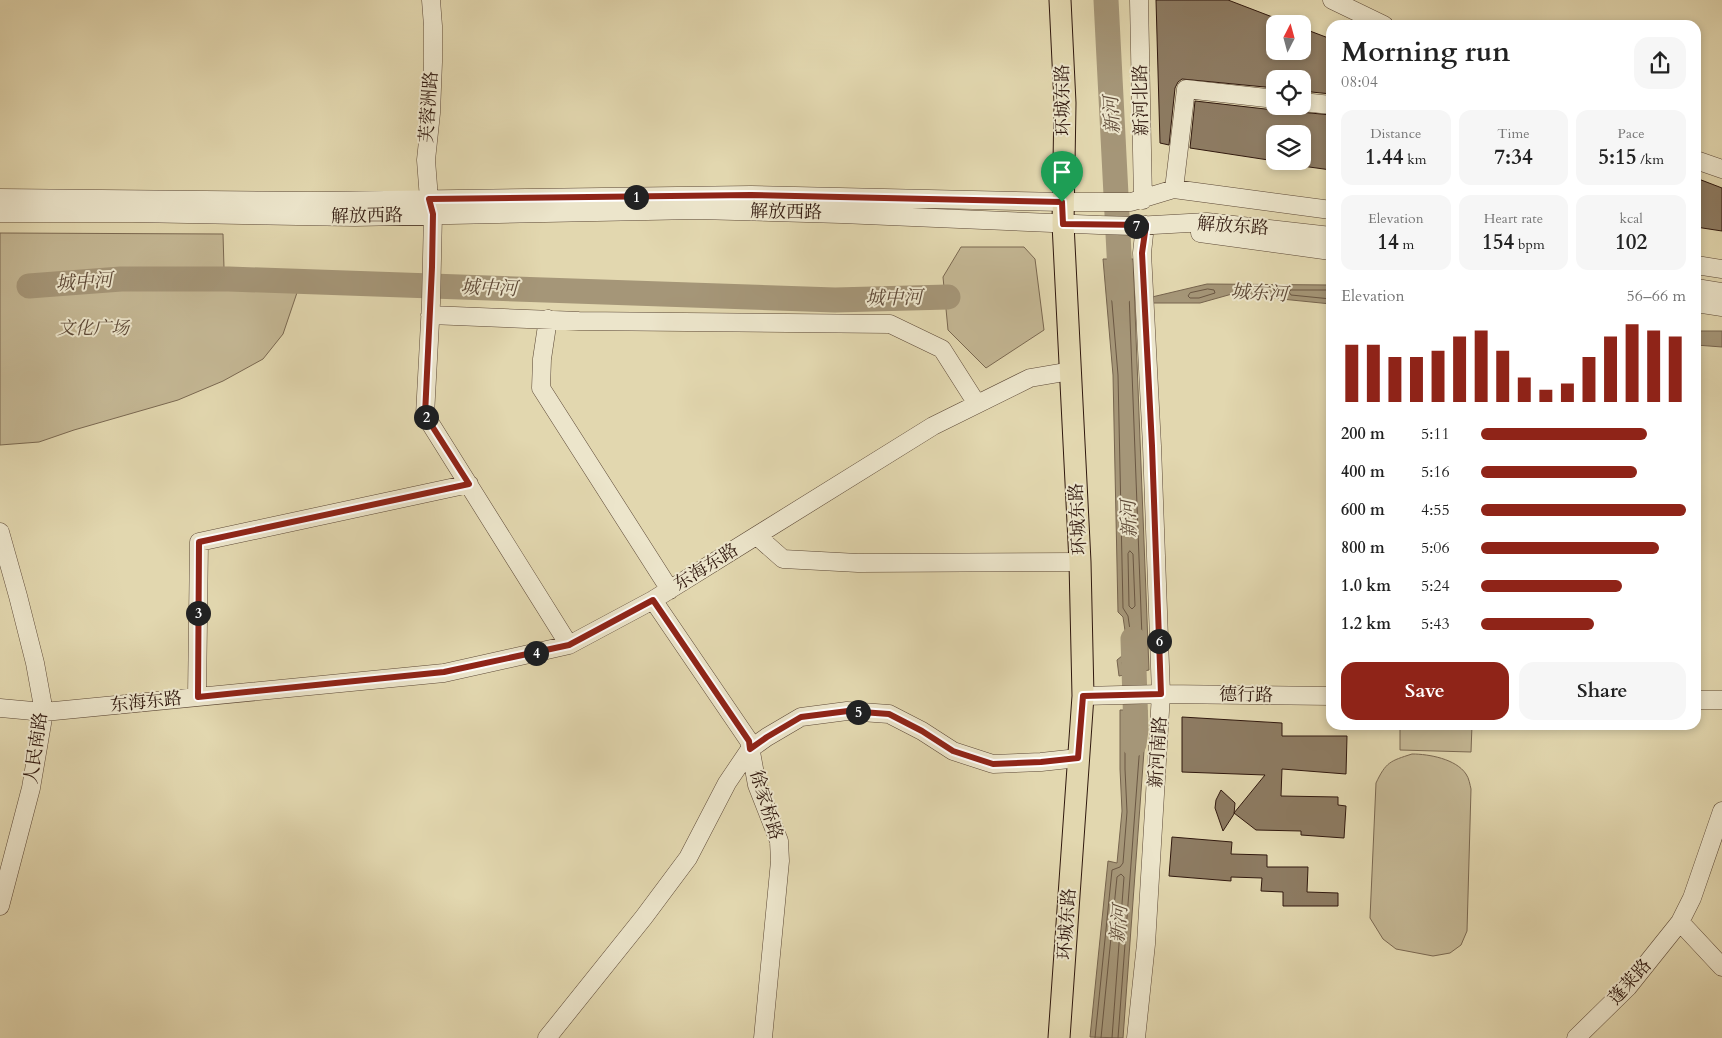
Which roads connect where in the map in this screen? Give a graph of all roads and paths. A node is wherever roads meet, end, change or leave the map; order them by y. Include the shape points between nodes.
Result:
1 (431, 0) edge
2 (1060, 0) edge
3 (1139, 0) edge
4 (1332, 0) edge
5 (1374, 20) edge
6 (1266, 98) edge
7 (1311, 103) edge
8 (1326, 104) edge
9 (1701, 162) edge
10 (1722, 169) edge
11 (1174, 189) junction
12 (0, 198) edge
13 (1137, 201) junction
14 (1062, 202) junction
15 (431, 207) junction
16 (1326, 209) edge
17 (0, 213) edge
18 (1063, 224) junction
19 (1140, 225) junction
20 (1326, 235) edge
21 (1326, 250) edge
22 (1701, 266) edge
23 (1722, 269) edge
24 (1701, 289) edge
25 (1722, 292) edge
26 (1701, 304) edge
27 (1722, 307) edge
28 (430, 309) junction
29 (548, 319) junction
30 (1071, 371) junction
31 (978, 404) junction
32 (469, 484) junction
33 (0, 532) edge
34 (757, 536) junction
35 (1080, 562) junction
36 (670, 590) junction
37 (653, 600) junction
38 (569, 645) junction
39 (1161, 694) junction
40 (1083, 696) junction
41 (1326, 696) edge
42 (198, 697) junction
43 (1701, 700) edge
44 (1722, 700) edge
45 (0, 708) edge
46 (44, 712) junction
47 (750, 749) junction
48 (1078, 758) junction
49 (1722, 811) edge
50 (0, 906) edge
51 (1680, 922) junction
52 (1722, 967) edge
53 (547, 1038) edge
54 (763, 1038) edge
55 (1058, 1038) edge
56 (1136, 1038) edge
57 (1576, 1038) edge

1 - 15 street, 芙蓉洲路 via 431,113 426,160
2 - 14 main road, 环城东路 via 1065,103
3 - 13 street, 新河北路
4 - 5 street
6 - 11 street via 1186,89
7 - 8 street
9 - 10 street
11 - 13 street
11 - 16 street
12 - 15 street via 306,201
13 - 14 street
14 - 15 street via 751,195
14 - 18 main road, 环城东路
15 - 17 street, 解放西路 via 355,217
15 - 18 street, 解放西路 via 697,210
15 - 28 street, 芙蓉洲路
18 - 19 street, 解放西路
18 - 30 main road, 环城东路
19 - 20 street, 解放东路 via 1207,222
19 - 21 street
19 - 39 street, 新河南路
22 - 23 street
24 - 25 street
26 - 27 street
28 - 29 street
28 - 32 street, 芙蓉洲路 via 425,415
29 - 31 street via 890,324 942,349
29 - 36 street via 541,388
30 - 31 street, 东海东路 via 1030,378
30 - 35 main road, 环城东路
31 - 34 street, 东海东路 via 933,426
32 - 38 street, 芙蓉洲路
32 - 42 street via 199,542
33 - 46 street, 人民南路
34 - 35 street via 783,558 858,563
34 - 36 street, 东海东路
35 - 40 main road, 环城东路
36 - 37 street, 东海东路
37 - 38 street, 东海东路
37 - 47 street, 徐家桥路 via 749,741
38 - 42 street, 东海东路 via 444,672
39 - 40 street, 德行路
39 - 41 street, 德行路
39 - 56 street, 新河南路 via 1146,944
40 - 48 main road, 环城东路
42 - 46 street, 东海东路
43 - 44 street
45 - 46 street, 东海东路
46 - 50 street, 人民南路 via 31,788
47 - 48 street via 801,717 848,711 889,714 953,751 993,764
47 - 53 street via 727,782 688,858
47 - 54 street, 徐家桥路 via 757,786 779,841 780,861
48 - 55 main road, 环城东路
49 - 51 street, 蓬莱路 via 1692,898
51 - 52 street
51 - 57 street, 蓬莱路 via 1628,987

